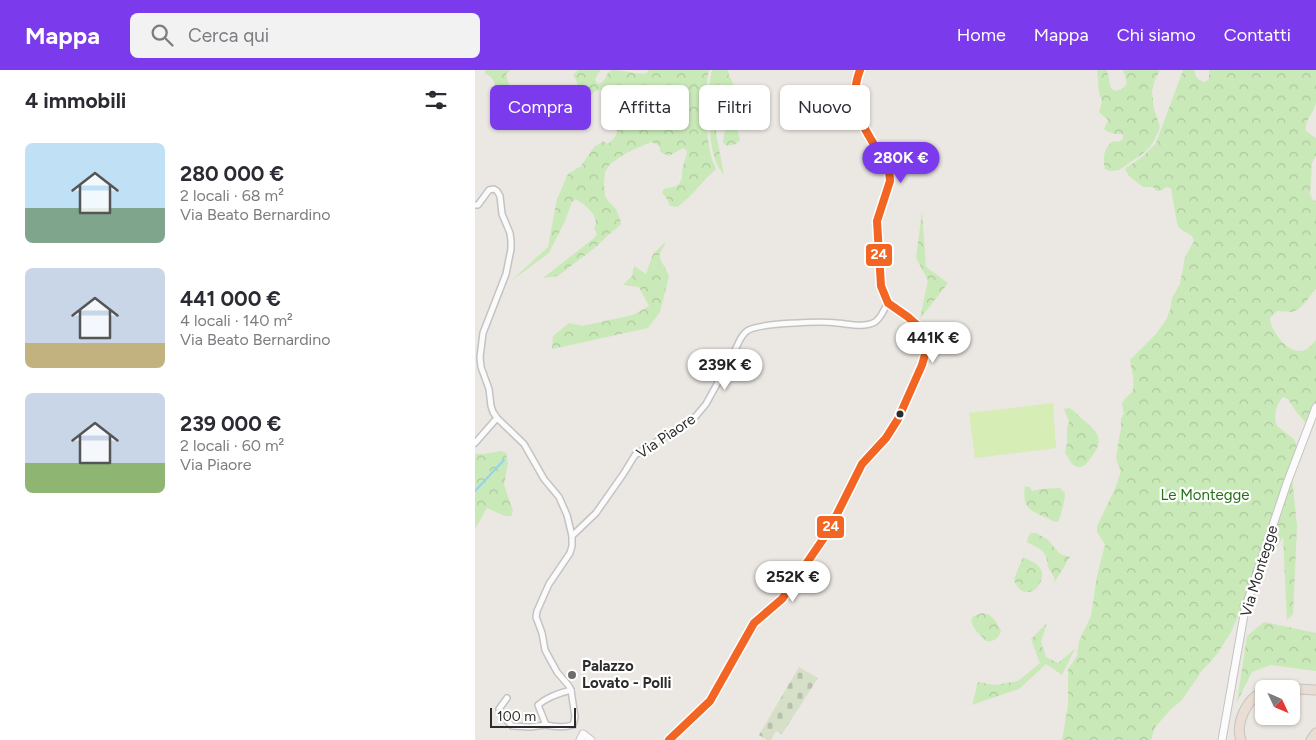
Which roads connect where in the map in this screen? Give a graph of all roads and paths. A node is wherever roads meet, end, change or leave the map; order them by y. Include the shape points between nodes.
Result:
1 (860, 70) edge
2 (475, 206) edge
3 (888, 303) junction
4 (1316, 407) edge
5 (497, 418) junction
6 (475, 443) edge
7 (572, 536) junction
8 (1300, 689) edge
9 (571, 690) junction
10 (1316, 690) edge
11 (1255, 697) edge
12 (507, 698) dead end
13 (546, 725) junction
14 (573, 725) junction
15 (1316, 733) edge
16 (582, 737) edge
17 (591, 740) edge
18 (669, 740) edge
19 (1223, 740) edge
20 (1241, 740) edge
21 (1311, 740) edge

1 - 3 street via 854,100 857,112 890,174 877,221 881,286
2 - 5 street via 489,190 497,191 511,241 506,274 481,342 481,367
3 - 7 street, Via Piaore via 878,319 869,324 775,324 745,332 701,411 635,455 596,513
3 - 18 street via 918,326 924,337 922,365 898,419 862,464 828,532 782,599 754,623 710,701
4 - 19 street, Via Montegge via 1245,609
5 - 6 street
5 - 7 street via 524,444 544,479 559,497
7 - 9 street via 570,554 549,584 536,617 543,633 545,650
8 - 10 highway
9 - 13 street via 558,693 538,706
9 - 14 street
11 - 20 highway via 1247,705 1240,722
12 - 13 street via 499,709 512,726
13 - 14 street
14 - 16 street
15 - 21 highway
16 - 17 street

